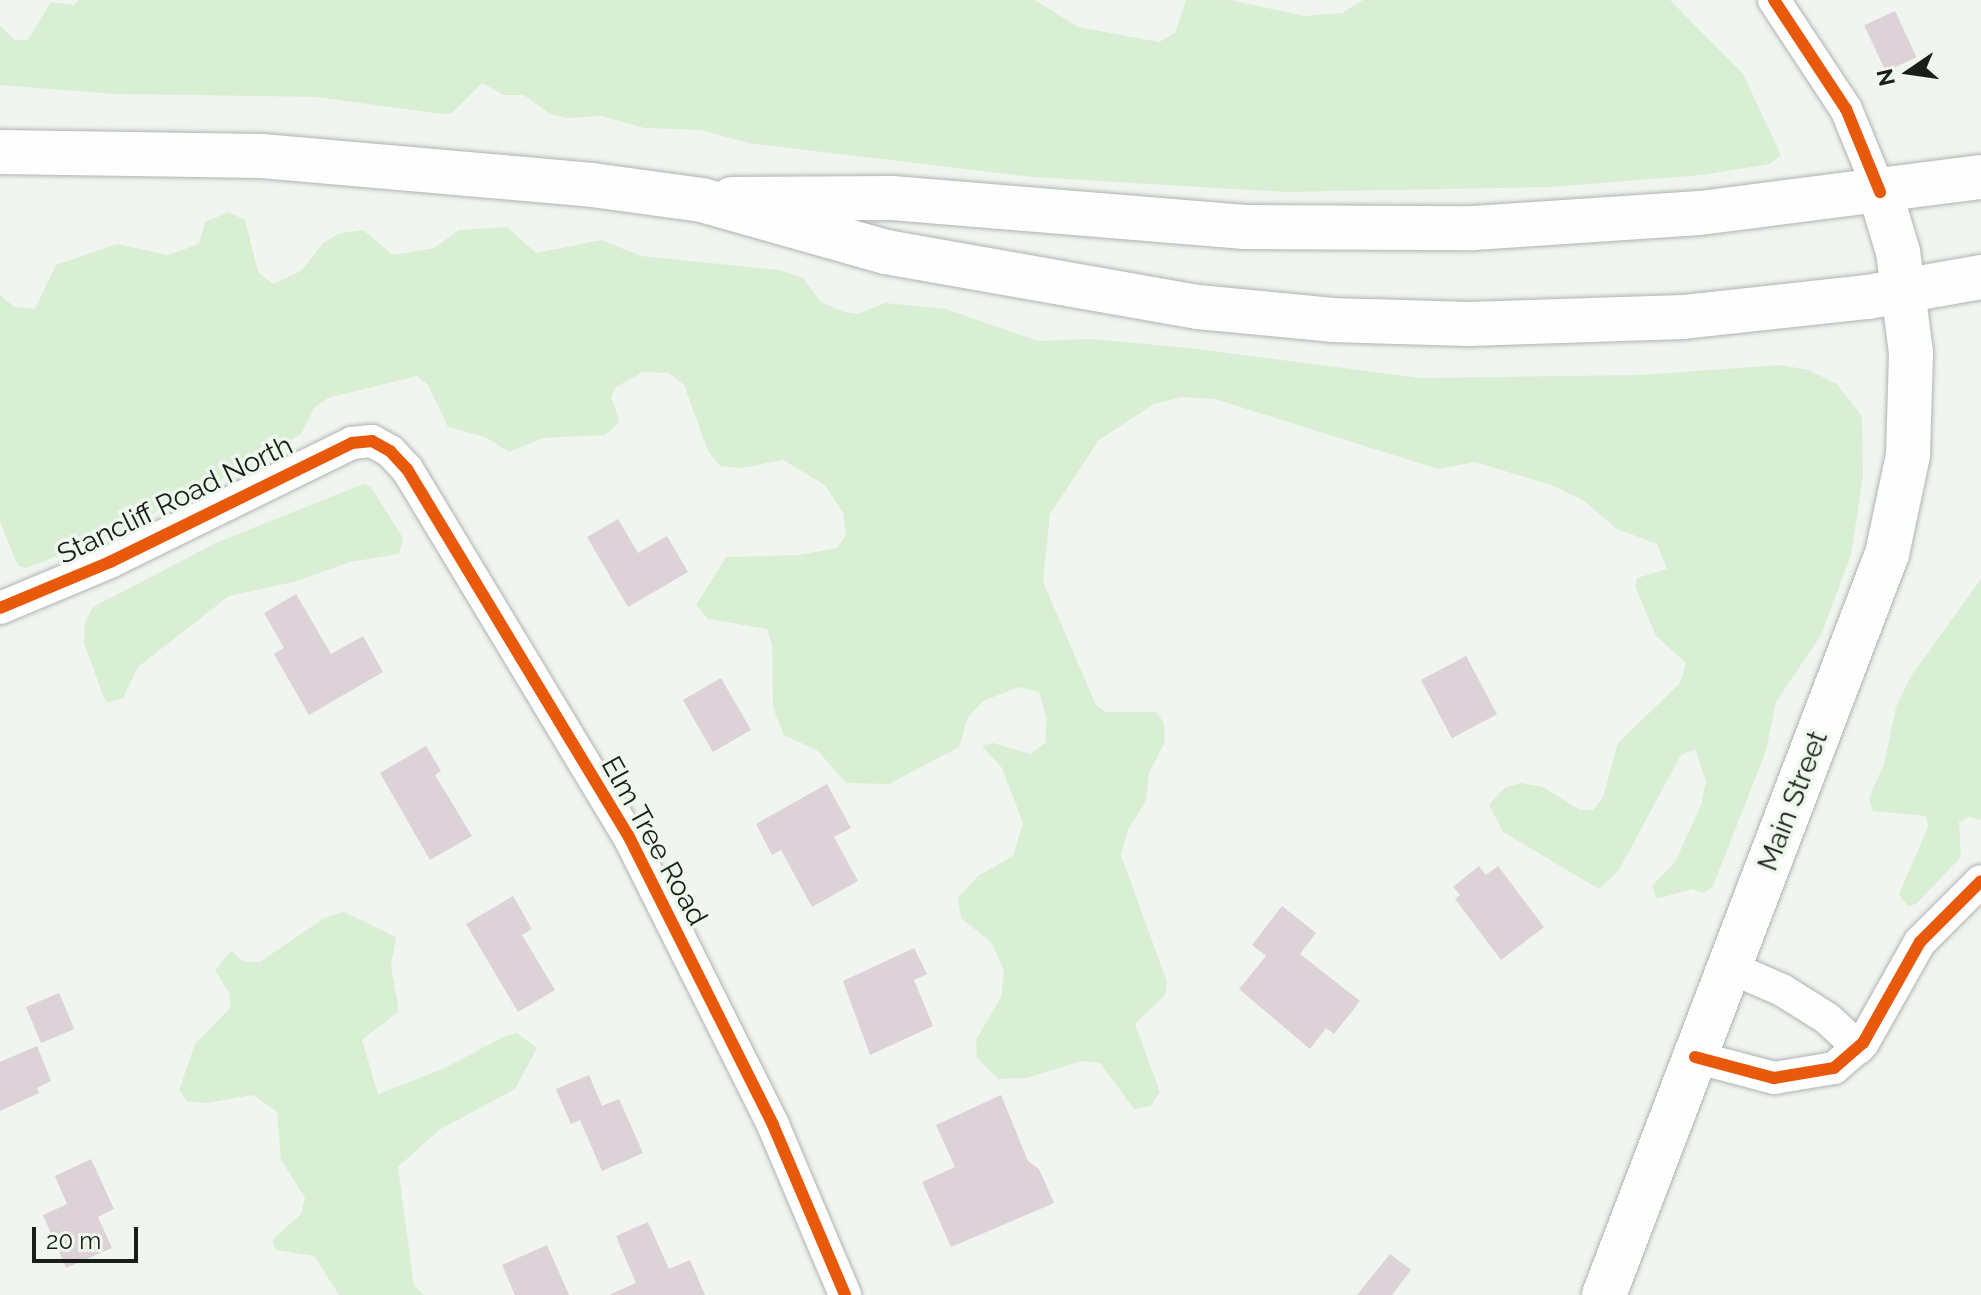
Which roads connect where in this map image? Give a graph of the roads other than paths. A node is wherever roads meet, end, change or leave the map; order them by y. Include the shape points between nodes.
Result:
1 (1774, 0) edge
2 (0, 152) edge
3 (1981, 177) edge
4 (1880, 192) junction
5 (702, 200) junction
6 (1981, 277) edge
7 (1904, 292) junction
8 (372, 441) joint
9 (0, 608) edge
10 (1981, 881) edge
11 (1729, 967) junction
12 (1859, 1048) junction
13 (1695, 1057) junction
14 (845, 1295) edge
15 (1604, 1295) edge

1 - 4 street via 1846,109
2 - 5 main road via 186,153 372,164
3 - 4 main road
4 - 5 main road via 1587,222 1341,229 1148,222 892,198
4 - 7 main road, Main Street
5 - 7 main road via 886,252 1198,307 1319,319 1576,323 1683,317
6 - 7 main road
7 - 11 main road, Main Street via 1911,404 1908,455 1891,542
8 - 9 street, Stancliff Road North via 324,455 110,562
8 - 14 street, Elm Tree Road via 407,469 628,835 773,1125
10 - 12 street via 1920,942
11 - 12 street via 1782,990 1828,1019
11 - 13 main road, Main Street
12 - 13 street via 1834,1068 1794,1077 1754,1075
13 - 15 main road, Main Street

